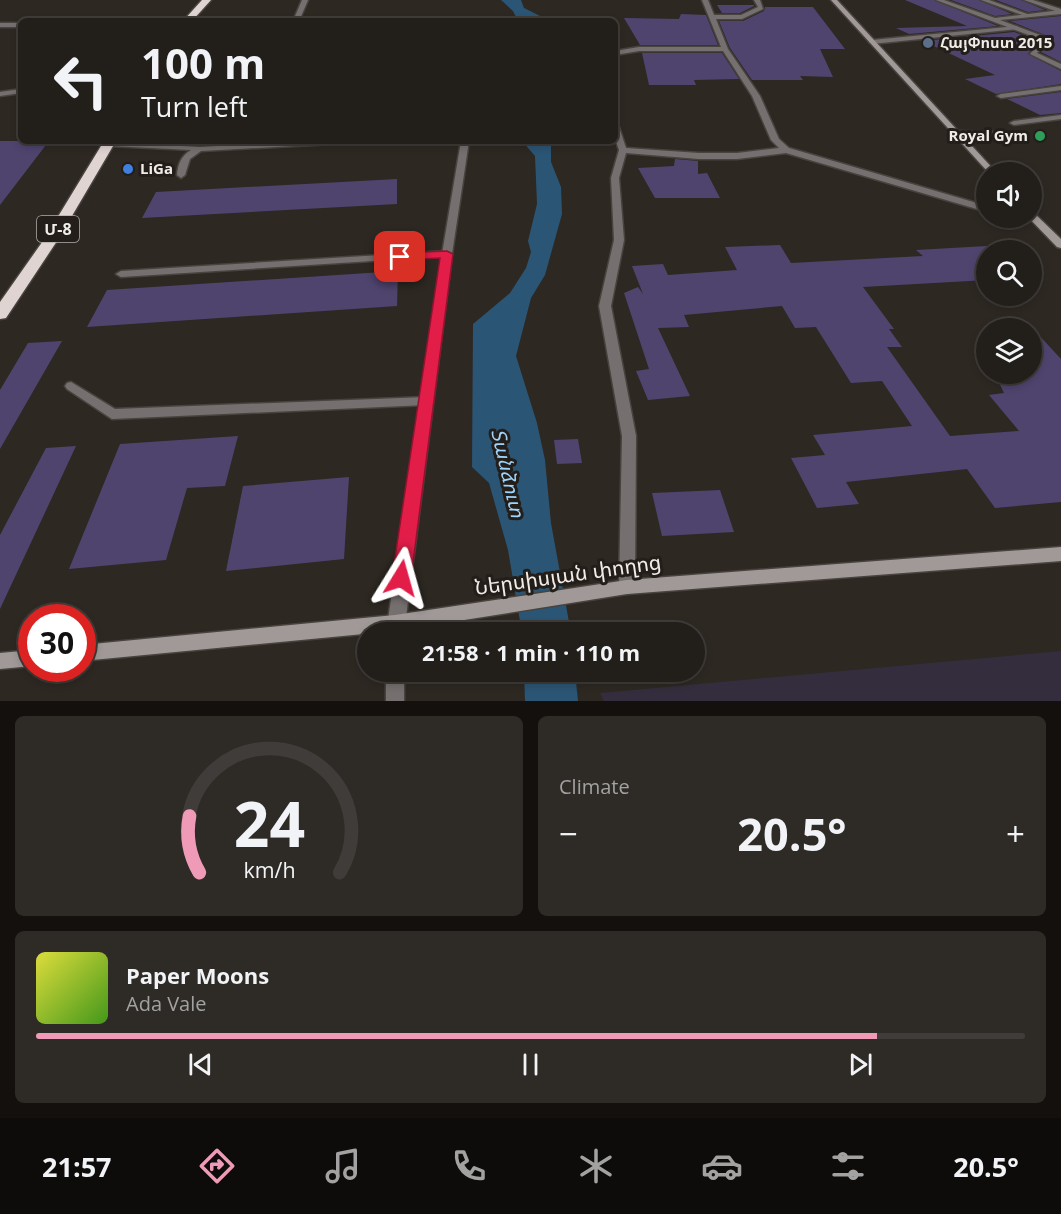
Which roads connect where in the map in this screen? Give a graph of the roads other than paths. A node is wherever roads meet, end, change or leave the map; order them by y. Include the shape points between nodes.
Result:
1 (207, 0) edge
2 (305, 0) edge
3 (705, 0) edge
4 (757, 0) edge
5 (834, 0) edge
6 (939, 0) edge
7 (984, 0) edge
8 (1027, 0) edge
9 (1060, 11) edge
10 (1027, 15) junction
11 (712, 17) junction
12 (189, 18) edge
13 (297, 18) edge
14 (994, 19) junction
15 (0, 25) edge
16 (18, 25) edge
17 (1017, 28) junction
18 (872, 42) junction
19 (725, 50) junction
20 (618, 52) edge
21 (1061, 67) edge
22 (1061, 88) edge
23 (18, 91) edge
24 (0, 94) edge
25 (1001, 96) dead end
26 (1061, 117) edge
27 (1014, 123) dead end
28 (956, 133) junction
29 (999, 134) dead end
30 (618, 136) edge
31 (108, 144) edge
32 (135, 144) edge
33 (294, 144) edge
34 (465, 144) edge
35 (200, 149) junction
36 (623, 150) junction
37 (786, 150) junction
38 (983, 162) edge
39 (181, 175) dead end
40 (976, 206) edge
41 (1042, 226) edge
42 (1061, 245) edge
43 (447, 254) junction
44 (121, 274) dead end
45 (0, 314) edge
46 (71, 386) dead end
47 (426, 400) junction
48 (1061, 554) edge
49 (627, 587) junction
50 (396, 622) edge
51 (429, 622) edge
52 (357, 631) edge
53 (96, 652) edge
54 (18, 659) edge
55 (0, 661) edge
56 (395, 682) edge
57 (395, 701) edge

1 - 12 highway
2 - 13 street
3 - 11 street
4 - 11 street via 761,8 753,14
5 - 18 street
6 - 14 street
7 - 10 street
8 - 9 street
9 - 10 street
10 - 14 street
11 - 19 street
14 - 17 street
15 - 16 street
17 - 18 street
17 - 21 street via 1046,39 1033,54
18 - 28 street
19 - 20 street via 639,49
19 - 37 street via 756,96 775,140
22 - 25 street
23 - 24 street
26 - 27 street
28 - 29 street
28 - 38 street
30 - 36 street
31 - 45 highway, Մ-8 via 52,238
32 - 35 street
33 - 35 street
34 - 43 street
35 - 39 street via 189,153 182,162
36 - 37 street via 737,156
36 - 49 street via 615,178 619,240 605,306 629,436
37 - 40 street
41 - 42 street
43 - 44 street
43 - 47 street
46 - 47 street via 112,414
47 - 50 street
48 - 49 street, Ներսիսյան փողոց
49 - 51 street, Ներսիսյան փողոց
52 - 53 street, Ներսիսյան փողոց
54 - 55 street
56 - 57 street

